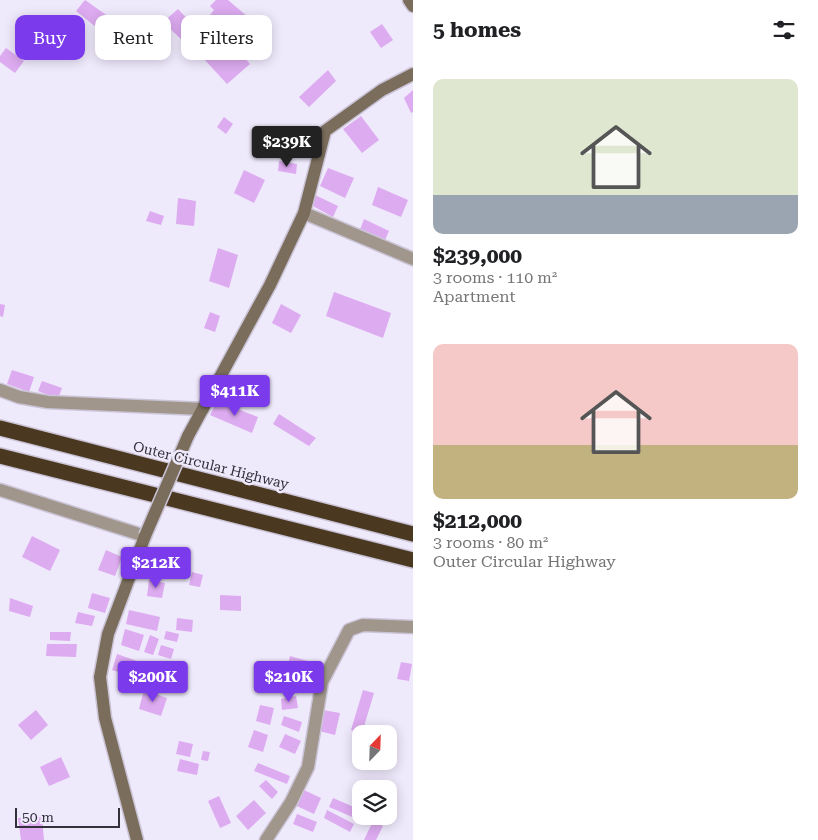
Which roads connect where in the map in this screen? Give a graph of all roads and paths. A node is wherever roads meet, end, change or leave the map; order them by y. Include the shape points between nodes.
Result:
1 (409, 0) edge
2 (413, 6) edge
3 (413, 74) edge
4 (304, 213) junction
5 (413, 260) edge
6 (0, 390) edge
7 (202, 408) junction
8 (0, 428) edge
9 (0, 456) edge
10 (0, 490) edge
11 (413, 534) edge
12 (145, 536) junction
13 (413, 560) edge
14 (413, 627) edge
15 (137, 840) edge
16 (266, 840) edge

1 - 2 street
3 - 4 street via 382,90 325,131
4 - 5 street
4 - 7 street via 270,285
6 - 7 street via 48,402
7 - 12 street, bridge
8 - 11 highway, Outer Circular Highway
9 - 13 highway
10 - 12 street
12 - 15 street via 108,634 100,677 105,718
14 - 16 street via 363,625 350,630 322,682 308,767 291,802

